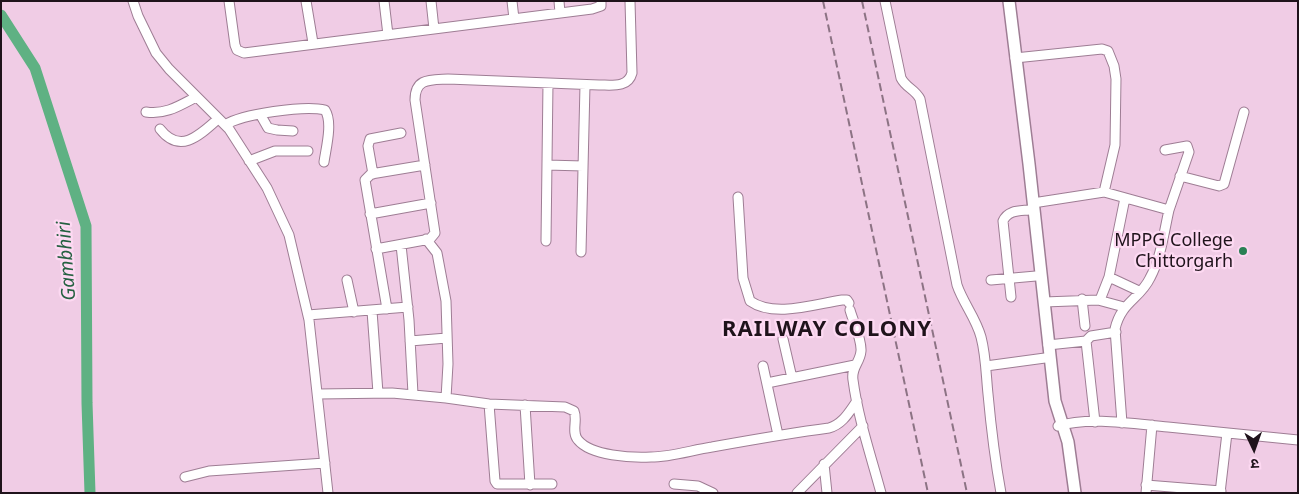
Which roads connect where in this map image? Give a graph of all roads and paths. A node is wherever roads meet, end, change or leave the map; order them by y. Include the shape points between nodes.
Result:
1 (133, 1) edge
2 (229, 1) edge
3 (306, 1) edge
4 (384, 1) edge
5 (431, 1) edge
6 (512, 1) edge
7 (559, 1) edge
8 (601, 1) edge
9 (630, 1) edge
10 (885, 1) edge
11 (1002, 1) edge
12 (1008, 1) edge
13 (560, 14) junction
14 (514, 19) junction
15 (434, 29) junction
16 (388, 35) junction
17 (313, 43) junction
18 (1015, 58) junction
19 (548, 84) junction
20 (585, 85) junction
21 (196, 97) junction
22 (146, 112) dead end
23 (1244, 112) dead end
24 (260, 114) junction
25 (222, 122) junction
26 (160, 130) dead end
27 (292, 132) dead end
28 (401, 133) dead end
29 (1165, 150) dead end
30 (308, 151) dead end
31 (249, 161) junction
32 (324, 162) dead end
33 (425, 164) junction
34 (547, 165) junction
35 (583, 166) junction
36 (373, 174) junction
37 (1180, 176) junction
38 (1104, 192) junction
39 (738, 197) dead end
40 (1125, 198) junction
41 (431, 203) junction
42 (1031, 206) junction
43 (1169, 210) junction
44 (370, 214) junction
45 (426, 240) junction
46 (546, 241) dead end
47 (401, 245) junction
48 (376, 249) junction
49 (581, 252) dead end
50 (1036, 276) junction
51 (1109, 277) junction
52 (1009, 278) junction
53 (348, 280) dead end
54 (991, 280) dead end
55 (1139, 291) junction
56 (1011, 297) dead end
57 (1082, 299) junction
58 (1100, 300) junction
59 (1044, 302) junction
60 (408, 307) junction
61 (1124, 307) junction
62 (372, 310) junction
63 (387, 310) junction
64 (354, 312) junction
65 (308, 315) junction
66 (1085, 326) dead end
67 (1116, 332) junction
68 (447, 338) junction
69 (783, 339) dead end
70 (410, 341) junction
71 (1086, 341) junction
72 (1048, 345) junction
73 (1045, 358) junction
74 (763, 366) dead end
75 (854, 366) junction
76 (986, 366) junction
77 (792, 378) junction
78 (767, 383) junction
79 (378, 393) junction
80 (318, 394) junction
81 (413, 394) junction
82 (446, 398) junction
83 (857, 401) junction
84 (489, 404) junction
85 (525, 404) junction
86 (1095, 422) junction
87 (1122, 423) junction
88 (1152, 425) junction
89 (863, 426) junction
90 (1060, 426) junction
91 (1227, 433) junction
92 (778, 435) junction
93 (1298, 440) edge
94 (325, 463) junction
95 (824, 464) junction
96 (185, 477) dead end
97 (530, 484) junction
98 (552, 484) dead end
99 (674, 484) dead end
100 (519, 489) edge
101 (1146, 489) edge
102 (1221, 492) edge
103 (328, 493) edge
104 (713, 493) edge
105 (798, 493) edge
106 (827, 493) edge
107 (881, 493) edge
108 (1001, 493) edge
109 (1069, 493) edge
110 (1075, 493) edge

1 - 21 street via 156,53
2 - 17 street via 235,45 240,52
3 - 17 street
4 - 16 street
5 - 15 street
6 - 14 street
7 - 13 street
8 - 13 street via 598,8
9 - 20 street via 630,78 619,85
10 - 76 street via 901,78 920,99 954,275 961,297 981,336
11 - 42 main road
12 - 18 main road
13 - 14 street
14 - 15 street
15 - 16 street
16 - 17 street
18 - 38 street via 1108,51 1116,79 1116,145
18 - 42 main road
19 - 20 street
19 - 33 street via 448,79 423,82 415,91 415,100
19 - 34 street
20 - 35 street
21 - 22 street via 167,112
21 - 25 street
23 - 37 street via 1224,184 1219,186
24 - 25 street
24 - 27 street via 268,128
24 - 32 street via 325,110 328,136
25 - 26 street via 184,142 170,140
25 - 31 street
28 - 36 street via 370,138 368,146
29 - 37 street via 1189,148
30 - 31 street via 275,151
31 - 65 street via 289,236
33 - 36 street
33 - 41 street
34 - 35 street
34 - 46 street
35 - 49 street
36 - 44 street via 367,176 365,184
37 - 43 street
38 - 40 street
38 - 42 street
39 - 75 street via 743,278 750,301 764,308 789,309 847,300 861,350
40 - 43 street
40 - 51 street
41 - 44 street
41 - 45 street via 435,233
42 - 50 main road
42 - 52 street via 1010,212 1004,218
42 - 59 main road
43 - 55 street via 1155,267
44 - 48 street
45 - 47 street
45 - 68 street via 438,253 440,262
47 - 48 street
47 - 60 street
48 - 63 street
50 - 52 street
50 - 73 main road
51 - 55 street
51 - 58 street
52 - 54 street
52 - 56 street
53 - 64 street
55 - 61 street
57 - 58 street
57 - 59 street
57 - 66 street
58 - 61 street
59 - 72 main road
60 - 63 street
60 - 70 street
61 - 67 street via 1117,318
62 - 63 street
62 - 64 street
62 - 79 street
64 - 65 street
65 - 80 street
67 - 71 street via 1091,336
67 - 87 street
68 - 70 street
68 - 82 street
69 - 77 street
70 - 81 street
71 - 72 street
71 - 86 street
72 - 90 main road
73 - 76 street
73 - 90 main road via 1051,402
74 - 78 street
75 - 77 street
75 - 83 street via 852,376
76 - 108 street
77 - 78 street
78 - 92 street
79 - 80 street
79 - 81 street
80 - 94 street
81 - 82 street
82 - 84 street
83 - 89 street
83 - 92 street via 835,426
84 - 85 street
84 - 100 street via 495,481
85 - 92 street via 572,408 576,416 576,439 609,455 652,457
85 - 97 street
86 - 87 street
86 - 90 street via 1070,422
87 - 88 street
88 - 91 street
88 - 101 street
89 - 95 street
89 - 107 street
90 - 109 main road
90 - 110 main road via 1069,450
91 - 93 street
91 - 102 street
94 - 96 street via 209,471
94 - 103 street
95 - 105 street
95 - 106 street
97 - 98 street
97 - 100 street
99 - 104 street via 698,486
101 - 102 street

